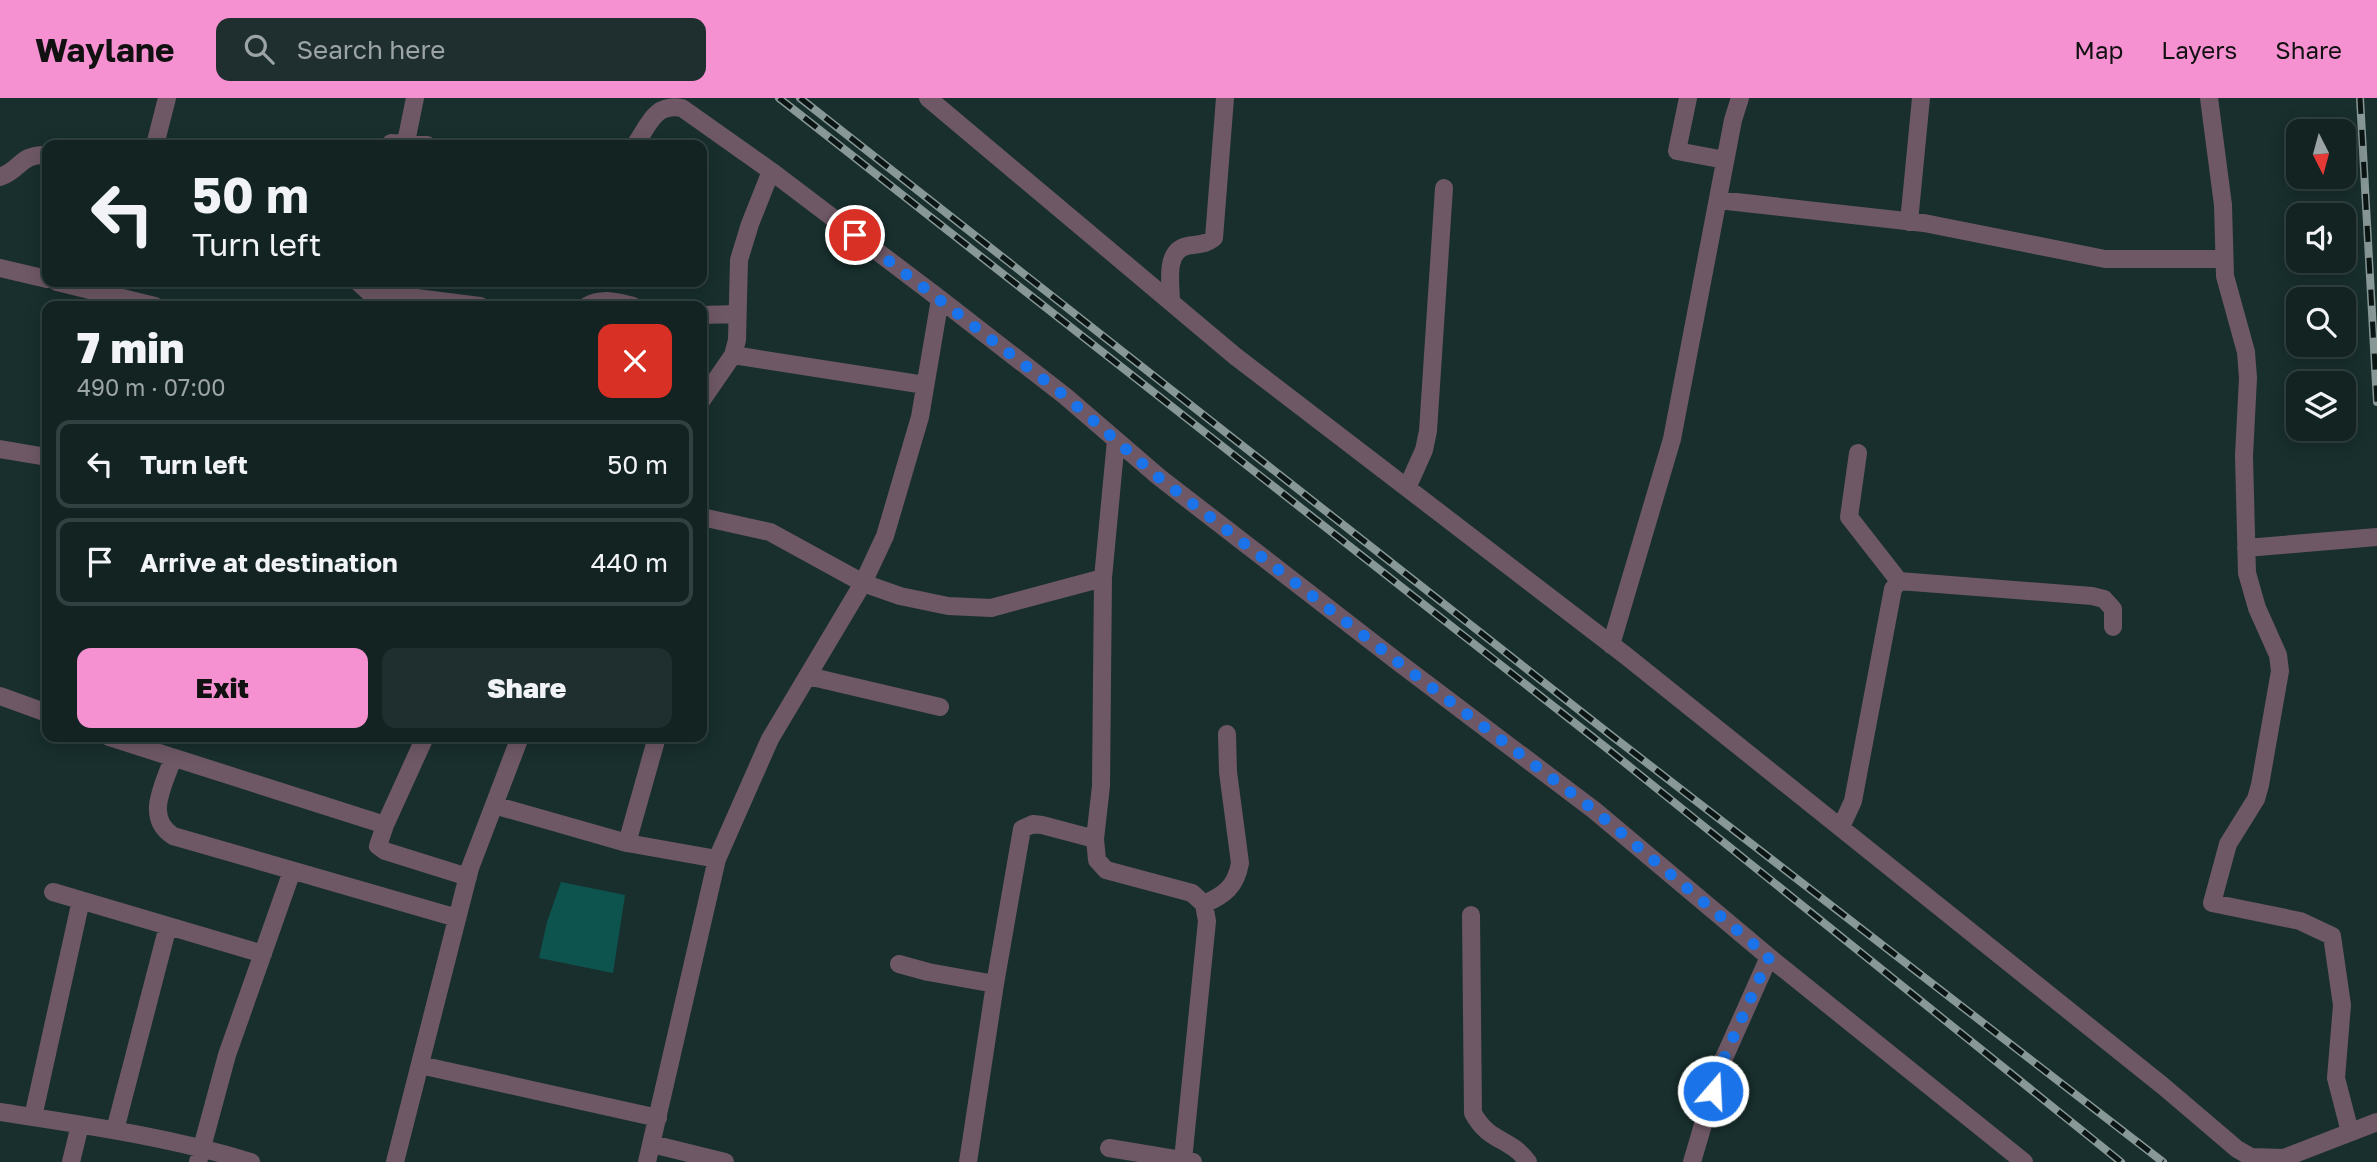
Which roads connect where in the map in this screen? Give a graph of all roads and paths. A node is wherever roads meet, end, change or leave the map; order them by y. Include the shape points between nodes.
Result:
1 (167, 98) edge
2 (415, 98) edge
3 (1225, 98) edge
4 (1688, 98) edge
5 (1740, 98) edge
6 (1921, 98) edge
7 (2209, 98) edge
8 (933, 100) edge
9 (156, 140) edge
10 (399, 140) edge
11 (638, 140) edge
12 (42, 156) edge
13 (1725, 160) junction
14 (771, 171) junction
15 (0, 177) edge
16 (1444, 188) dead end
17 (1718, 200) junction
18 (1909, 222) junction
19 (2224, 259) junction
20 (0, 268) edge
21 (42, 278) edge
22 (77, 287) edge
23 (364, 287) edge
24 (940, 299) junction
25 (135, 301) edge
26 (440, 301) edge
27 (1171, 302) junction
28 (737, 314) junction
29 (707, 315) edge
30 (733, 355) junction
31 (925, 384) junction
32 (707, 393) edge
33 (1116, 440) junction
34 (0, 449) edge
35 (1858, 453) dead end
36 (42, 456) edge
37 (1407, 488) junction
38 (707, 518) edge
39 (2377, 537) edge
40 (2246, 548) junction
41 (1103, 578) junction
42 (1899, 581) junction
43 (863, 583) junction
44 (2113, 627) dead end
45 (1611, 645) junction
46 (808, 676) junction
47 (0, 696) edge
48 (940, 707) dead end
49 (42, 711) edge
50 (1227, 734) dead end
51 (124, 742) edge
52 (423, 742) edge
53 (518, 742) edge
54 (656, 742) edge
55 (173, 758) junction
56 (494, 806) junction
57 (385, 825) junction
58 (1841, 827) junction
59 (1096, 839) junction
60 (627, 843) junction
61 (717, 859) junction
62 (292, 871) junction
63 (468, 877) junction
64 (53, 892) dead end
65 (81, 900) junction
66 (1204, 904) junction
67 (1471, 915) dead end
68 (457, 918) junction
69 (168, 926) junction
70 (263, 954) junction
71 (1769, 957) junction
72 (899, 964) dead end
73 (995, 984) junction
74 (420, 1065) junction
75 (0, 1112) edge
76 (33, 1117) junction
77 (658, 1118) junction
78 (2377, 1122) edge
79 (80, 1125) junction
80 (115, 1130) junction
81 (2350, 1132) junction
82 (652, 1144) junction
83 (1109, 1147) dead end
84 (200, 1155) edge
85 (1188, 1161) edge
86 (2264, 1161) edge
87 (71, 1162) edge
88 (251, 1162) edge
89 (395, 1162) edge
90 (647, 1162) edge
91 (725, 1162) edge
92 (968, 1162) edge
93 (1528, 1162) edge
94 (1692, 1162) edge
95 (2024, 1162) edge

1 - 9 street
2 - 10 street
3 - 27 street via 1214,238 1176,252 1171,260
4 - 13 street via 1677,151
5 - 13 street
6 - 18 street
7 - 19 street via 2223,205
8 - 27 street
11 - 14 street via 659,110 682,108
12 - 15 street via 25,158
13 - 17 street
14 - 24 street
14 - 28 street via 739,260
16 - 37 street via 1428,430
17 - 18 street
17 - 45 street via 1672,439
18 - 19 street via 2105,259
19 - 40 street via 2249,378 2244,456
20 - 21 street
22 - 25 street
23 - 26 street via 369,292
24 - 31 street
24 - 33 street
27 - 37 street
28 - 29 street
28 - 30 street
30 - 31 street
30 - 32 street
31 - 43 street via 920,417 885,536
33 - 41 street
33 - 71 street via 1158,477 1594,810
34 - 36 street
35 - 42 street via 1849,517
37 - 45 street
38 - 43 street via 770,532
39 - 40 street
40 - 81 street via 2248,573 2280,671 2256,799 2228,844 2212,903 2300,921 2332,936 2342,1004 2336,1078
41 - 43 street via 991,608 920,601
41 - 59 street via 1101,786
42 - 44 street via 2092,596 2104,599 2113,609
42 - 58 street via 1893,589 1853,801
43 - 46 street
45 - 58 street
46 - 48 street
46 - 61 street via 770,739
47 - 49 street
50 - 66 street via 1240,863 1231,888
51 - 55 street
52 - 57 street
53 - 56 street
54 - 60 street
55 - 57 street
55 - 62 street via 157,805 162,829
56 - 60 street
56 - 63 street
57 - 63 street via 378,846 385,851
58 - 86 street via 2237,1149
59 - 66 street via 1097,860 1106,870 1192,893
59 - 73 street via 1042,825 1022,828
60 - 61 street
61 - 77 street
62 - 68 street
62 - 70 street
63 - 68 street
64 - 65 street
65 - 69 street
65 - 76 street
66 - 85 street via 1207,921
67 - 93 street via 1473,1113 1481,1127 1519,1150
68 - 74 street
69 - 70 street
69 - 80 street
70 - 84 street via 227,1055
71 - 94 street via 1720,1067
71 - 95 street
72 - 73 street
73 - 92 street
74 - 77 street
74 - 89 street
75 - 76 street
76 - 79 street
77 - 82 street
78 - 81 street
79 - 80 street
79 - 87 street
80 - 84 street
81 - 86 street via 2284,1158
82 - 90 street
82 - 91 street
83 - 85 street
84 - 88 street

